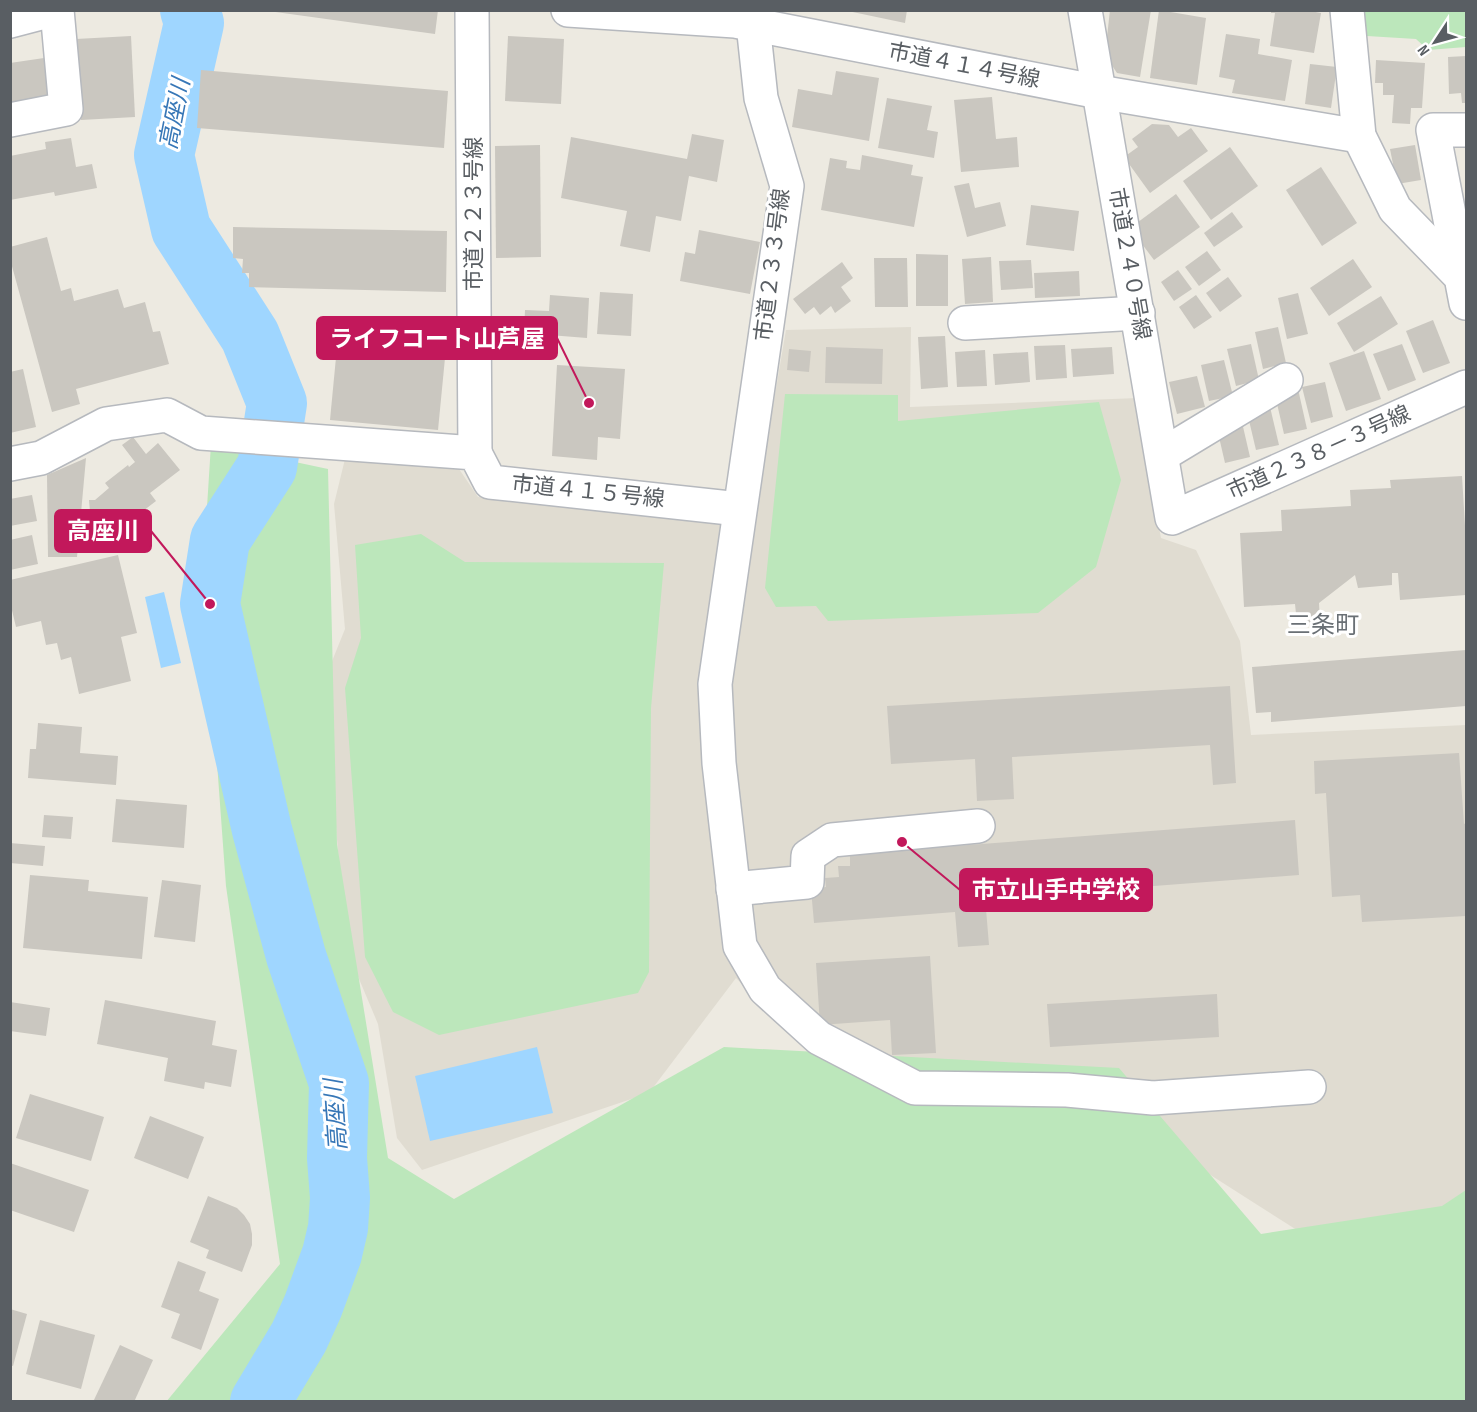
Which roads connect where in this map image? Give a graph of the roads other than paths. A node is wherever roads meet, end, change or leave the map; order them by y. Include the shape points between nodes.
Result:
1 (52, 10) edge
2 (57, 10) edge
3 (472, 10) edge
4 (568, 10) edge
5 (1085, 10) edge
6 (1347, 10) edge
7 (743, 18) edge
8 (10, 21) edge
9 (1099, 92) junction
10 (10, 120) edge
11 (1467, 130) edge
12 (1359, 136) junction
13 (1464, 290) edge
14 (1138, 313) junction
15 (965, 323) dead end
16 (1286, 380) dead end
17 (1467, 387) edge
18 (475, 453) junction
19 (1161, 455) junction
20 (10, 464) edge
21 (739, 509) junction
22 (1172, 518) joint
23 (978, 826) dead end
24 (733, 890) junction
25 (1309, 1087) dead end

1 - 8 street
2 - 10 street via 66,109
3 - 18 street, 市道２２３号線
4 - 7 street, 市道４１４号線
5 - 9 street, 市道２４０号線
6 - 12 street
7 - 9 street, 市道４１４号線
7 - 21 street, 市道２３３号線 via 787,186
9 - 12 street, 市道４１４号線
9 - 14 street, 市道２４０号線
11 - 13 street via 1433,130
12 - 13 street via 1395,209
14 - 15 street
14 - 19 street, 市道２４０号線
16 - 19 street
17 - 22 street, 市道２３８－３号線
18 - 20 street via 201,433 167,415 106,424 41,458
18 - 21 street, 市道４１５号線 via 490,482
19 - 22 street, 市道２４０号線
21 - 24 street, 市道２３３号線 via 715,684
23 - 24 street via 832,840 808,856 807,882
24 - 25 street, 市道２３３号線 via 740,946 765,989 819,1038 915,1089 1067,1090 1153,1098

